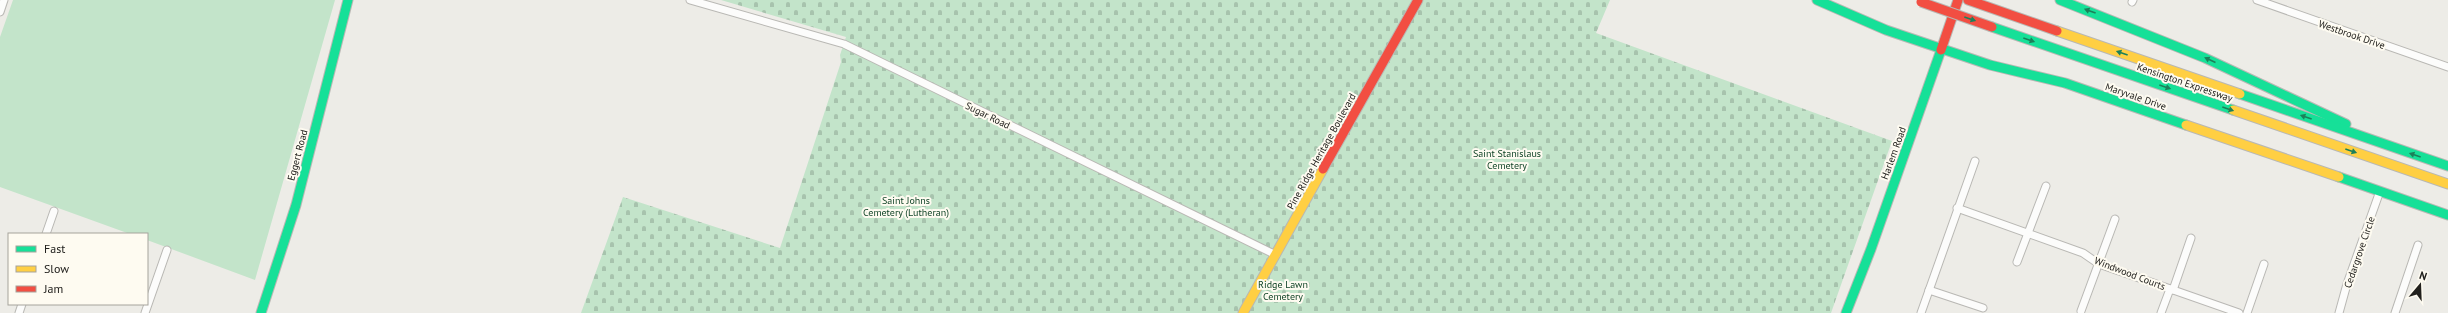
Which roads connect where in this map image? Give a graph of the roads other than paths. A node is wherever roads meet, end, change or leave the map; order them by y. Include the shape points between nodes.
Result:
1 (4, 0) edge
2 (348, 0) edge
3 (690, 0) edge
4 (1418, 0) edge
5 (1817, 0) edge
6 (1958, 0) edge
7 (1968, 0) edge
8 (2060, 0) edge
9 (2256, 0) edge
10 (1918, 1) edge
11 (0, 12) edge
12 (1941, 49) junction
13 (2448, 67) edge
14 (2383, 143) junction
15 (1975, 161) dead end
16 (2448, 166) edge
17 (2448, 184) edge
18 (2046, 186) dead end
19 (2380, 192) junction
20 (1957, 208) junction
21 (54, 211) dead end
22 (2448, 215) edge
23 (2115, 219) dead end
24 (46, 233) edge
25 (2028, 234) junction
26 (2191, 238) dead end
27 (2418, 245) dead end
28 (167, 250) dead end
29 (1276, 255) junction
30 (2017, 262) dead end
31 (2099, 264) junction
32 (2264, 264) dead end
33 (2172, 289) junction
34 (1929, 290) junction
35 (148, 304) edge
36 (1983, 308) dead end
37 (2081, 312) dead end
38 (261, 313) edge
39 (1244, 313) edge
40 (1846, 313) edge
41 (1921, 313) edge
42 (2161, 313) edge
43 (2239, 313) edge
44 (2247, 313) edge
45 (2339, 313) edge
46 (2395, 313) edge

1 - 11 street
2 - 38 main road, Eggert Road via 290,225
3 - 29 street, Sugar Road via 844,44
4 - 29 main road, Pine Ridge Heritage Boulevard
5 - 12 main road, Maryvale Drive via 1886,30
6 - 12 main road, Harlem Road
14 -> 7 main road, Kensington Expressway
14 -> 8 main road via 2297,99 2197,54 2127,24
9 - 13 street, Westbrook Drive
10 -> 17 main road, Kensington Expressway, bridge
12 - 19 main road, Maryvale Drive via 2065,83
12 - 40 main road, Harlem Road
16 -> 14 main road, Kensington Expressway
15 - 20 street
18 - 25 street
19 - 22 main road, Maryvale Drive
19 - 45 street, Cedargrove Circle
20 - 25 street, Windwood Courts
20 - 34 street
21 - 24 street
23 - 31 street
25 - 30 street
25 - 31 street, Windwood Courts via 2083,253
26 - 33 street
27 - 46 street
28 - 35 street
29 - 39 main road, Pine Ridge Heritage Boulevard
31 - 33 street, Windwood Courts
31 - 37 street
32 - 44 street
33 - 42 street
33 - 43 street, Windwood Courts
34 - 36 street
34 - 41 street

